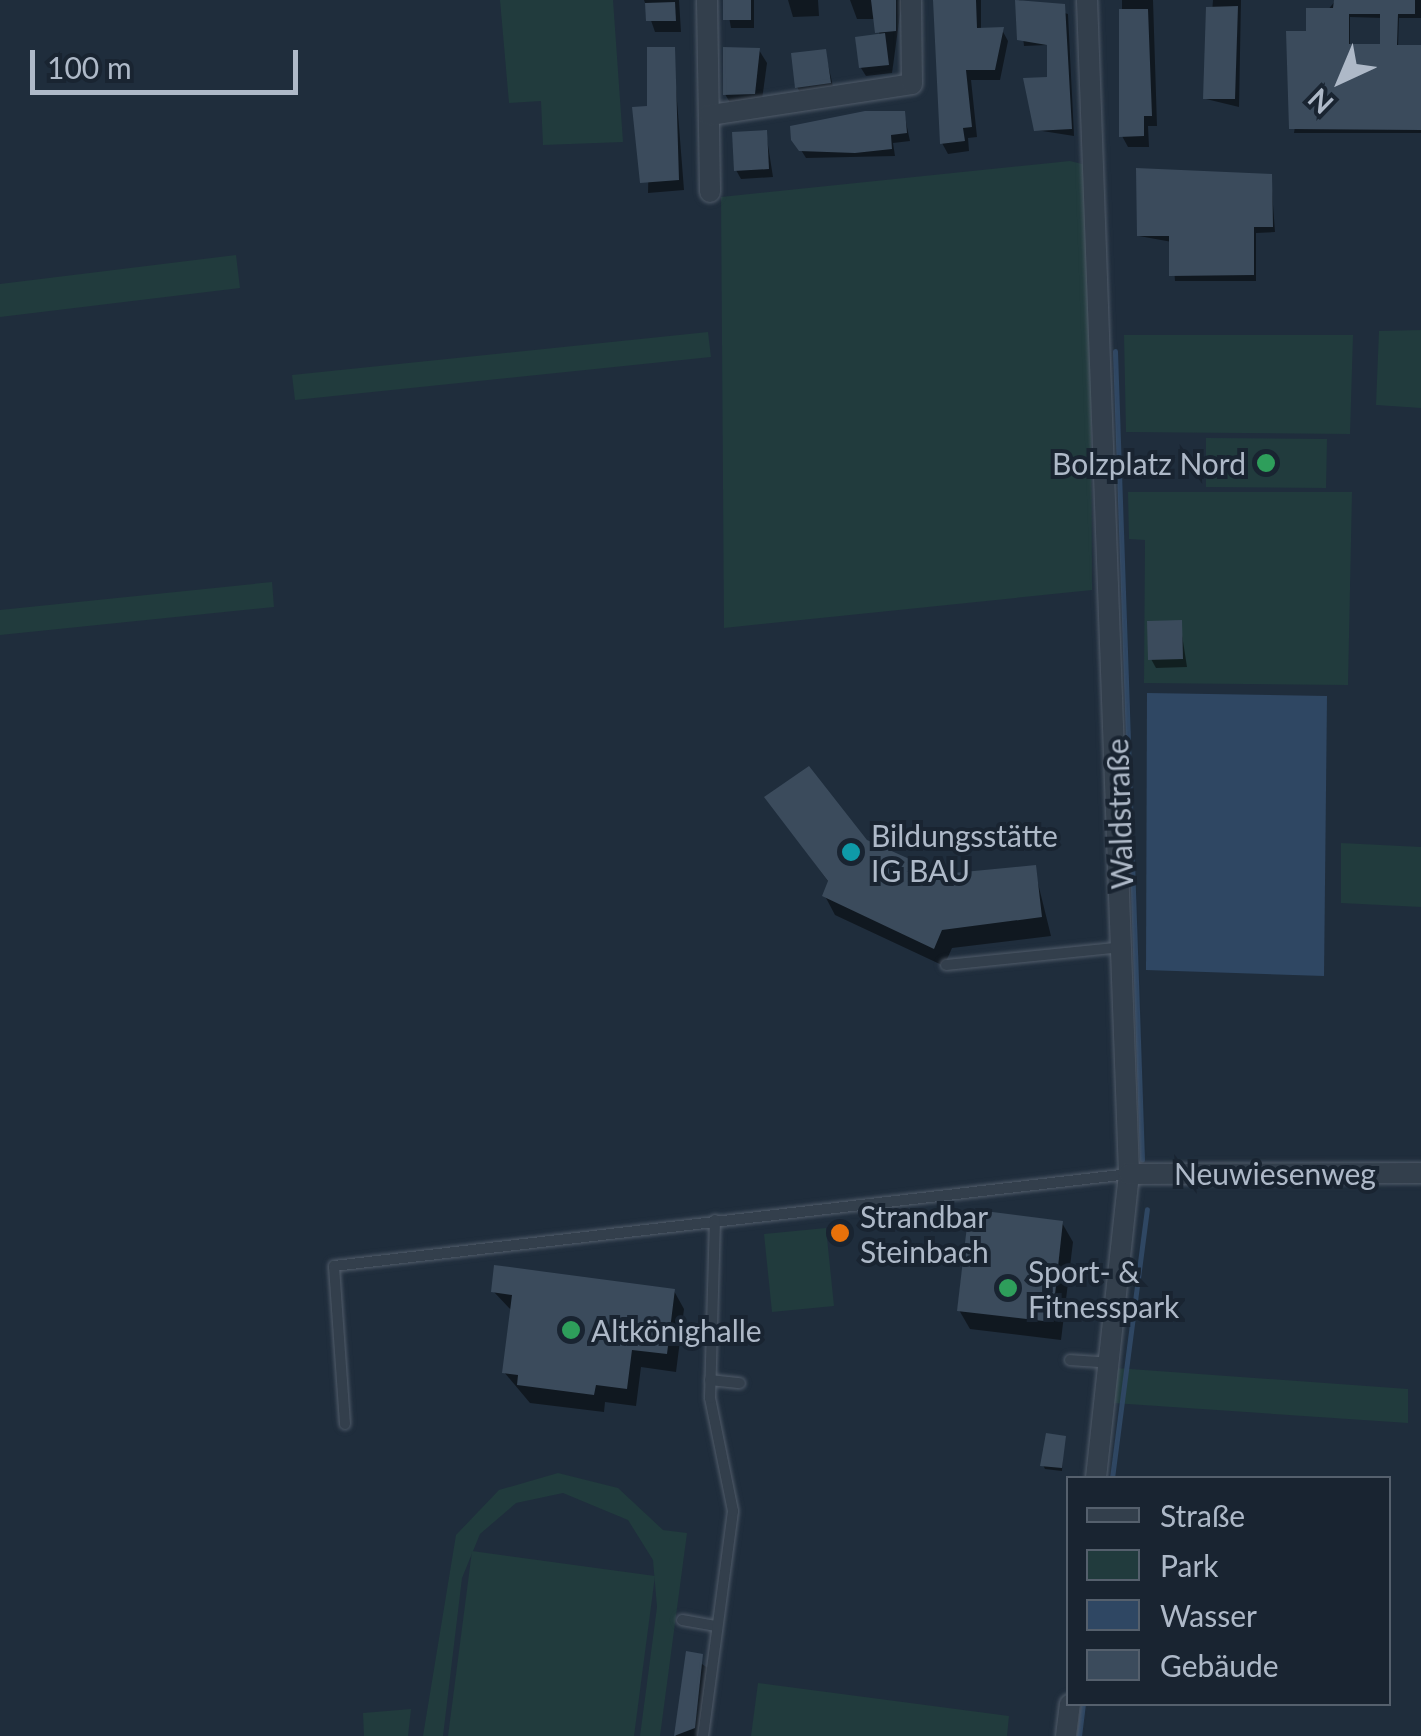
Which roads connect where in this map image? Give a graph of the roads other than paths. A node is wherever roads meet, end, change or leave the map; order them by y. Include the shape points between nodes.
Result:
1 (707, 0) edge
2 (911, 0) edge
3 (1086, 0) edge
4 (710, 115) junction
5 (710, 192) dead end
6 (1123, 947) junction
7 (946, 965) dead end
8 (1421, 1173) edge
9 (1128, 1174) junction
10 (715, 1220) junction
11 (1070, 1360) dead end
12 (1110, 1363) junction
13 (710, 1380) junction
14 (740, 1384) dead end
15 (345, 1424) dead end
16 (1096, 1476) edge
17 (682, 1620) dead end
18 (716, 1626) junction
19 (1070, 1706) edge
20 (704, 1736) edge
21 (1066, 1736) edge

1 - 4 street
2 - 4 street via 912,84
3 - 6 street, Waldstraße
4 - 5 street
6 - 7 lane
6 - 9 street, Waldstraße
8 - 9 street, Neuwiesenweg
9 - 10 lane
9 - 12 street, Waldstraße
10 - 13 lane
10 - 15 lane via 334,1266
11 - 12 lane
12 - 16 street, Waldstraße
13 - 14 lane
13 - 18 lane via 733,1511
17 - 18 lane
18 - 20 lane
19 - 21 street

